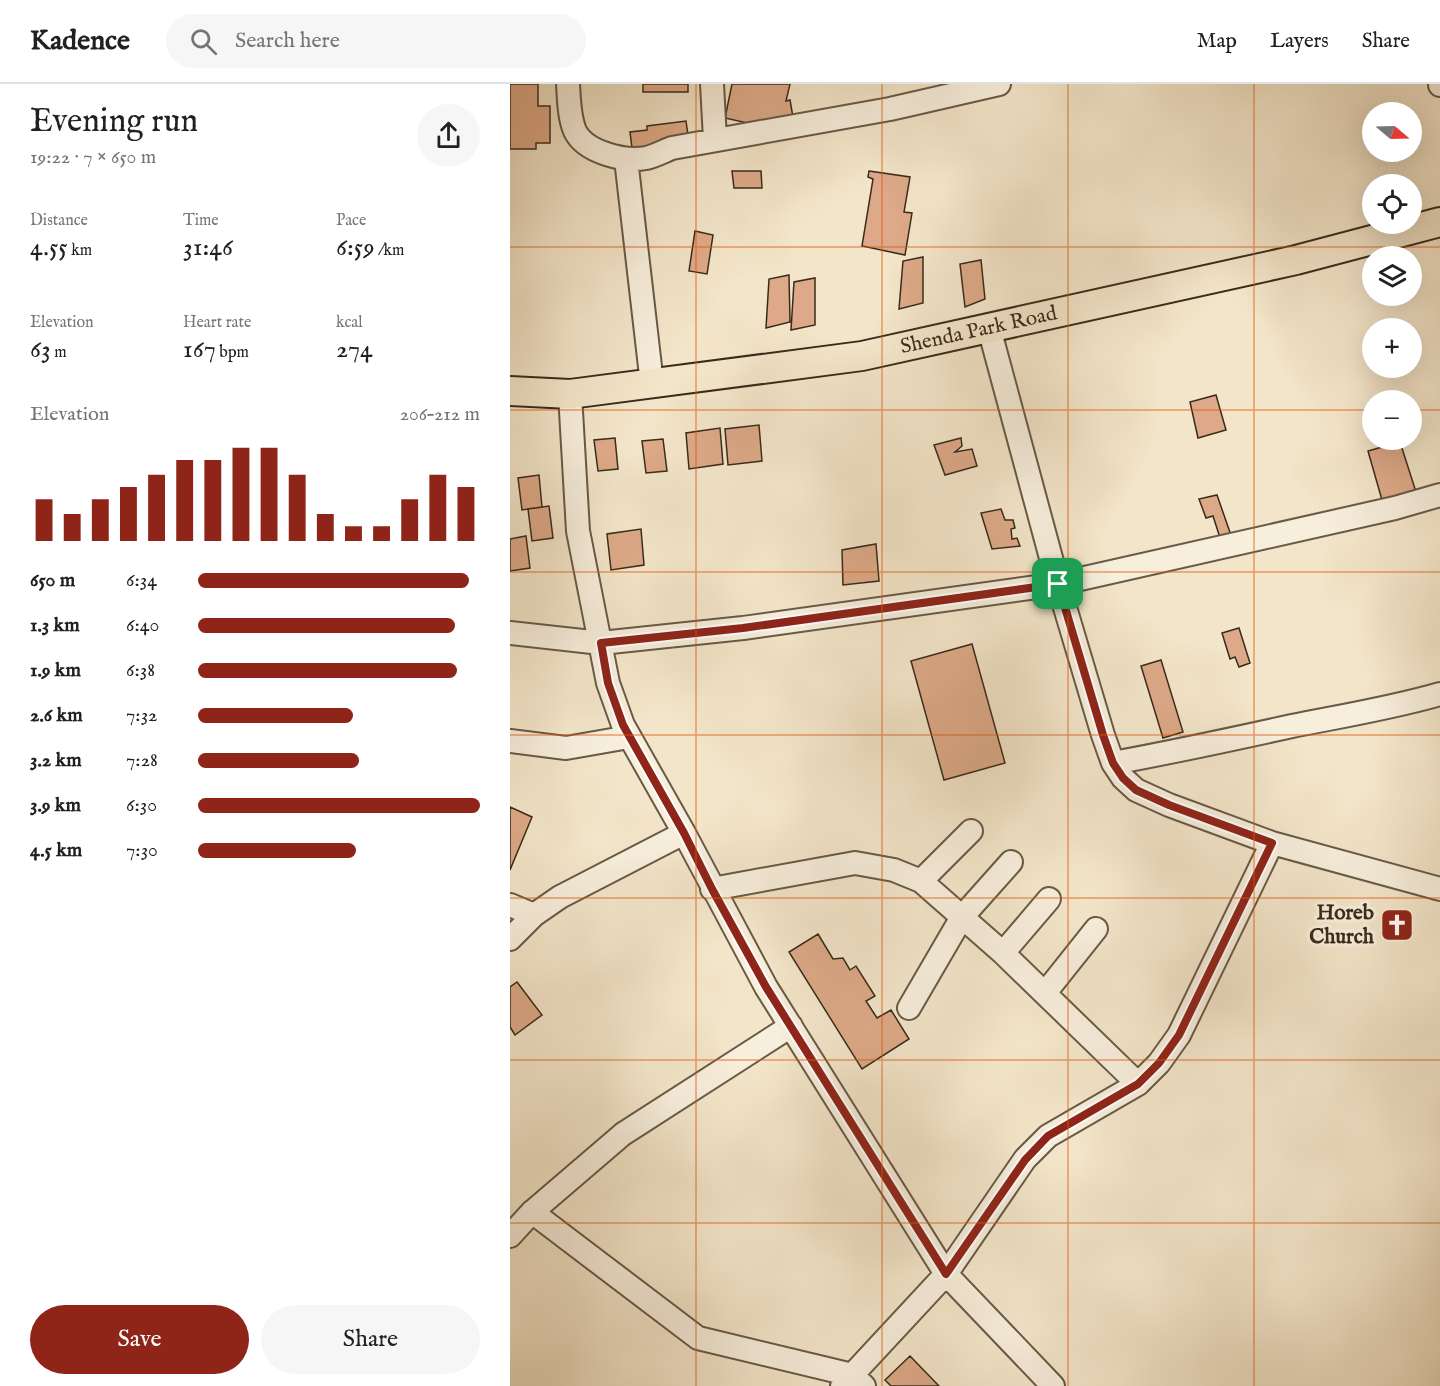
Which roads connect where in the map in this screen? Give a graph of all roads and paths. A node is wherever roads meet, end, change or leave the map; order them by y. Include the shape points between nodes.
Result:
1 (568, 84) edge
2 (712, 84) edge
3 (999, 84) edge
4 (715, 139) junction
5 (626, 159) junction
6 (1440, 222) edge
7 (989, 328) junction
8 (652, 384) junction
9 (510, 391) edge
10 (570, 394) junction
11 (1440, 495) edge
12 (1058, 584) junction
13 (510, 633) edge
14 (601, 643) junction
15 (1440, 694) edge
16 (629, 736) junction
17 (510, 741) edge
18 (1113, 763) junction
19 (971, 831) dead end
20 (684, 833) junction
21 (1272, 843) junction
22 (1011, 862) dead end
23 (921, 881) junction
24 (712, 889) junction
25 (1440, 889) edge
26 (1049, 899) dead end
27 (510, 905) edge
28 (534, 915) junction
29 (962, 917) junction
30 (1096, 929) dead end
31 (510, 939) edge
32 (1003, 952) junction
33 (1045, 993) junction
34 (909, 1008) dead end
35 (791, 1026) junction
36 (1138, 1084) junction
37 (532, 1212) junction
38 (510, 1236) edge
39 (946, 1274) junction
40 (853, 1382) edge
41 (1053, 1386) edge

1 - 5 street via 575,130 584,144
2 - 4 street
3 - 4 street via 890,109
4 - 5 street via 672,148 648,158
5 - 8 street
6 - 7 main road, Shenda Park Road via 1296,260
7 - 8 main road, Shenda Park Road via 862,356
7 - 12 street
8 - 10 main road, Shenda Park Road
9 - 10 main road, Shenda Park Road
10 - 14 street via 578,531
11 - 12 street
12 - 14 street via 743,628
12 - 18 street
13 - 14 street
14 - 16 street via 611,692
15 - 18 street via 1204,747
16 - 17 street via 566,748
16 - 20 street
18 - 21 street via 1136,790
19 - 23 street
20 - 24 street
20 - 28 street via 560,897
21 - 25 street
21 - 36 street via 1179,1035
22 - 29 street
23 - 24 street via 894,870 855,863
23 - 29 street
24 - 35 street
26 - 32 street
27 - 28 street
28 - 31 street
29 - 32 street
29 - 34 street
30 - 33 street
32 - 33 street
33 - 36 street
35 - 37 street via 623,1134
35 - 39 street
36 - 39 street via 1048,1136 1025,1160
37 - 38 street
37 - 40 street via 698,1338
39 - 40 street
39 - 41 street

